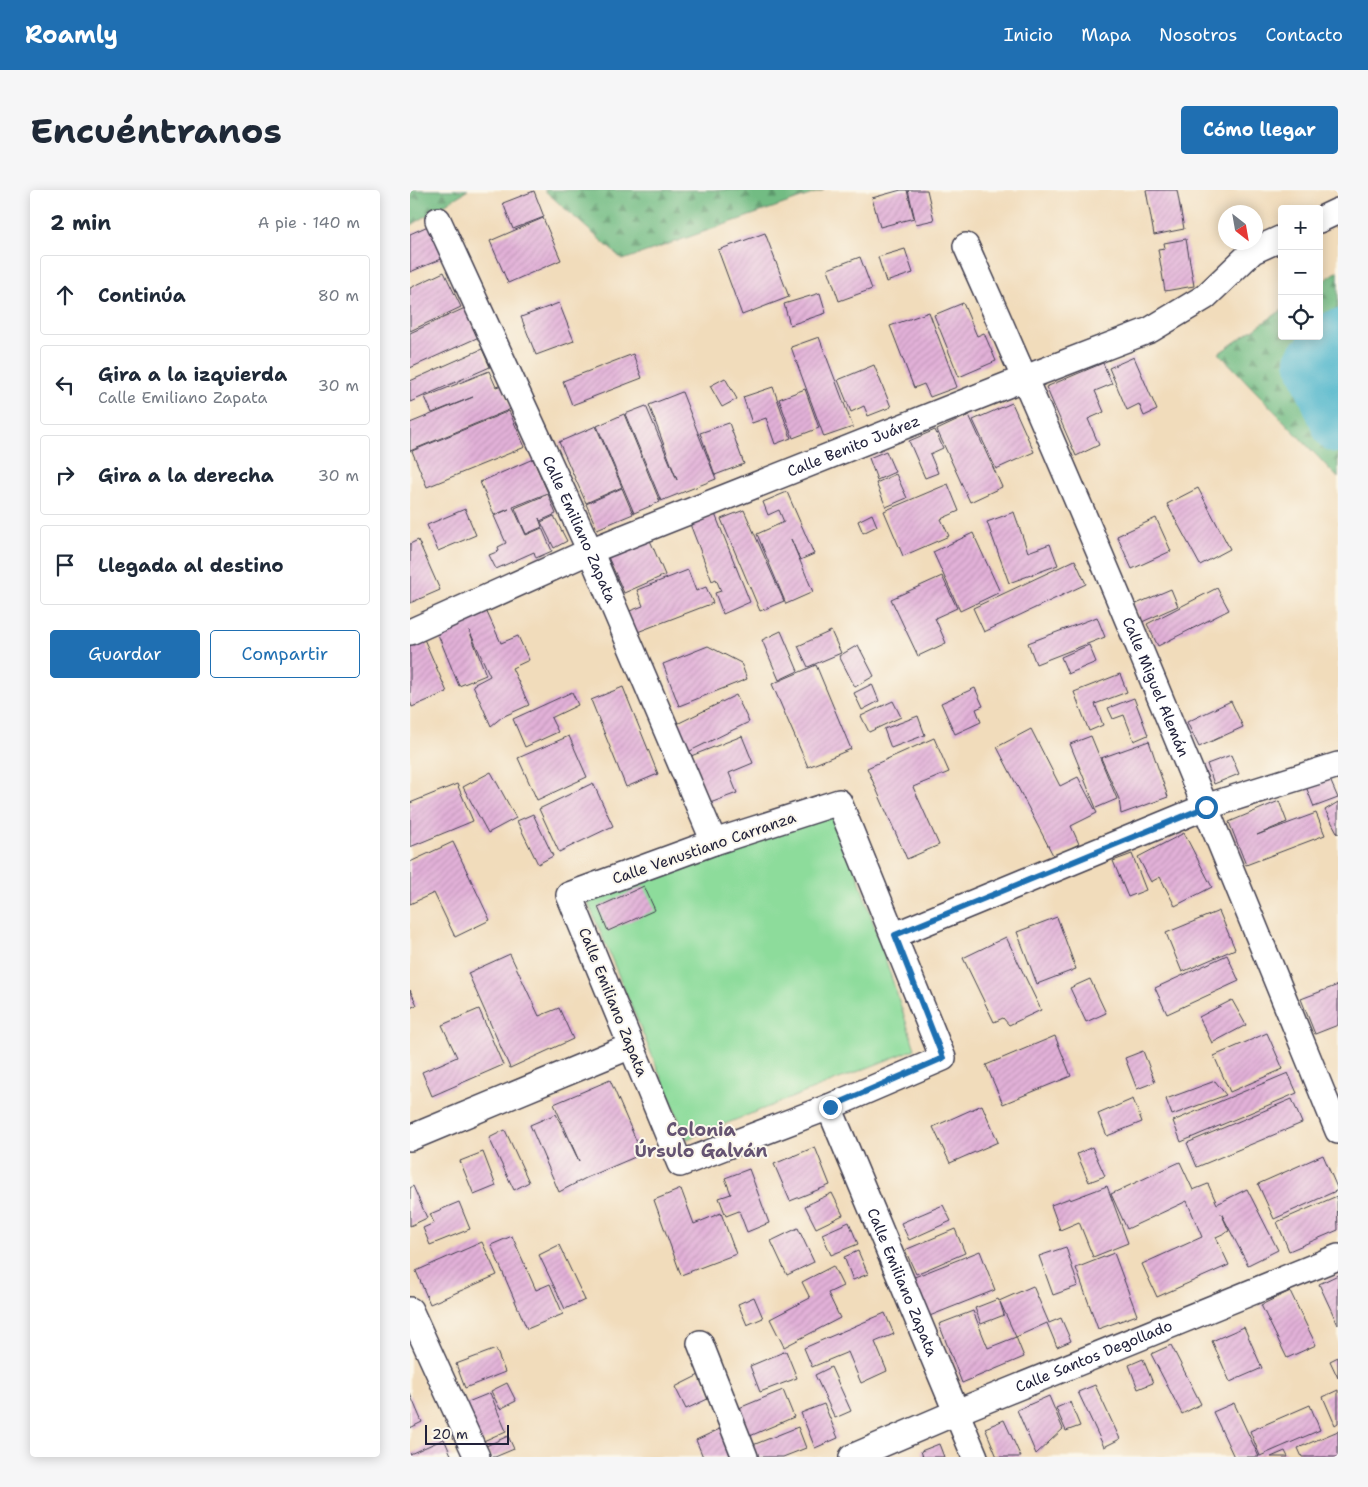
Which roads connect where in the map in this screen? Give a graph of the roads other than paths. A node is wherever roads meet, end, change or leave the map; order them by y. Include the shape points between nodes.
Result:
1 (1338, 211) edge
2 (1323, 218) edge
3 (438, 220) dead end
4 (1278, 240) edge
5 (966, 246) dead end
6 (1025, 378) junction
7 (590, 551) junction
8 (410, 632) edge
9 (1338, 765) edge
10 (1206, 807) junction
11 (714, 842) junction
12 (570, 895) joint
13 (895, 935) junction
14 (631, 1046) junction
15 (830, 1107) junction
16 (1338, 1131) edge
17 (410, 1138) edge
18 (1338, 1257) edge
19 (410, 1310) edge
20 (700, 1343) dead end
21 (957, 1412) junction
22 (477, 1457) edge
23 (745, 1457) edge
24 (852, 1457) edge
25 (975, 1457) edge

1 - 2 street
3 - 7 street, Calle Emiliano Zapata
4 - 6 street, Calle Benito Juárez via 1253,251 1205,297 1150,330
5 - 6 street, Calle Miguel Alemán
6 - 7 street, Calle Benito Juárez
6 - 10 street, Calle Miguel Alemán
7 - 8 street, Calle Benito Juárez
7 - 11 street, Calle Emiliano Zapata
9 - 10 street
10 - 13 street
10 - 16 street, Calle Miguel Alemán
11 - 12 street, Calle Venustiano Carranza
11 - 13 street, Calle Venustiano Carranza via 840,802
12 - 14 street, Calle Emiliano Zapata
13 - 15 street via 943,1058
14 - 15 street, Calle Emiliano Zapata via 680,1164
14 - 17 street
15 - 21 street, Calle Emiliano Zapata
18 - 21 street, Calle Santos Degollado
19 - 22 street
20 - 23 street
21 - 24 street, Calle Santos Degollado
21 - 25 street, Calle Emiliano Zapata

